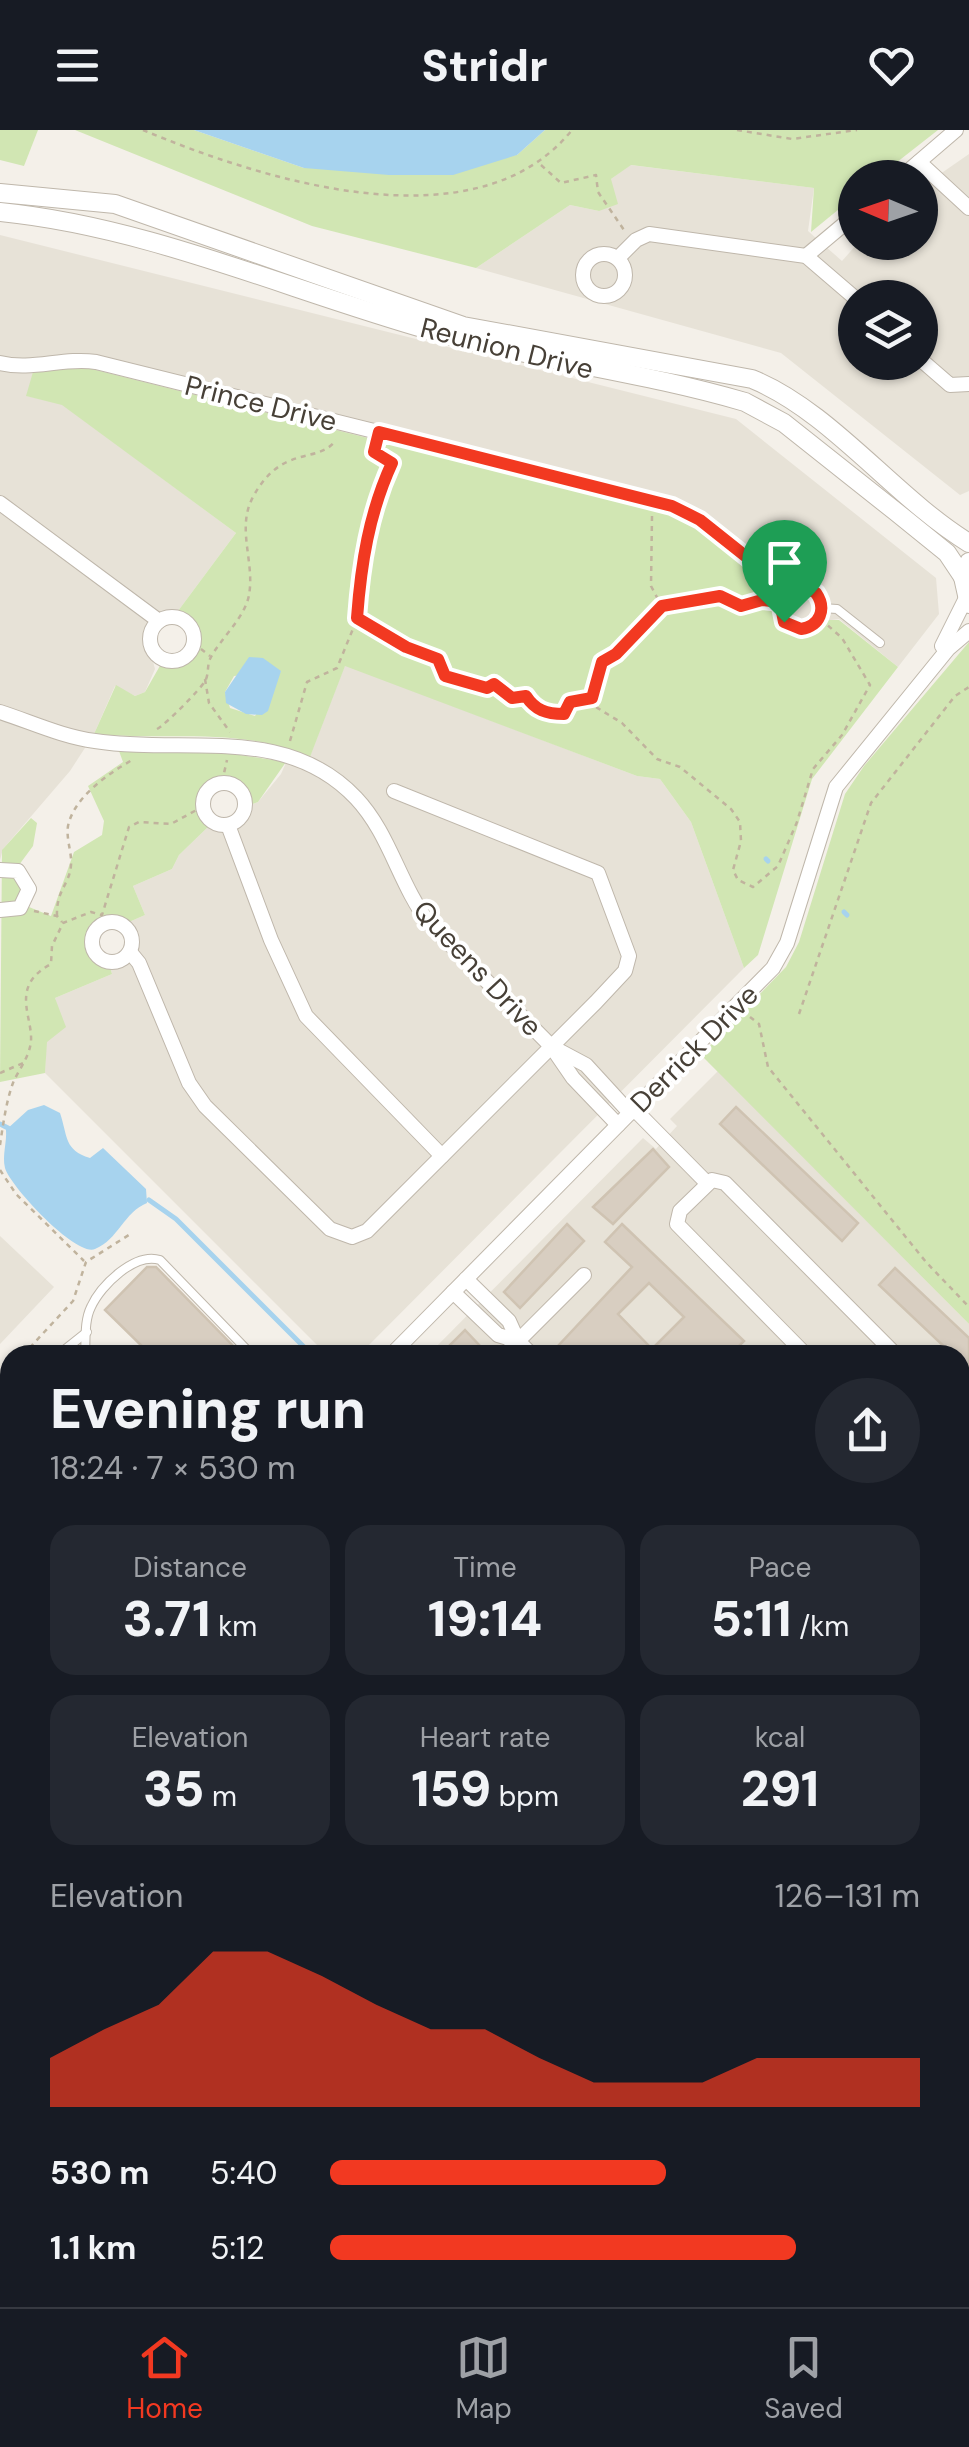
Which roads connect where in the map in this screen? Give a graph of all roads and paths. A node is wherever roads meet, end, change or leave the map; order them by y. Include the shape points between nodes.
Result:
1 (143, 130) edge
2 (572, 130) edge
3 (737, 130) edge
4 (857, 130) edge
5 (956, 130) edge
6 (921, 160) edge
7 (539, 164) junction
8 (938, 179) edge
9 (0, 193) edge
10 (969, 208) edge
11 (0, 212) edge
12 (838, 229) edge
13 (623, 252) joint
14 (806, 256) junction
15 (838, 283) edge
16 (0, 363) edge
17 (938, 375) edge
18 (969, 384) edge
19 (341, 423) junction
20 (379, 432) junction
21 (654, 501) junction
22 (0, 502) edge
23 (969, 543) edge
24 (966, 570) edge
25 (784, 596) junction
26 (967, 601) edge
27 (662, 606) junction
28 (821, 613) junction
29 (357, 618) junction
30 (158, 621) junction
31 (969, 631) edge
32 (194, 643) junction
33 (880, 643) dead end
34 (210, 657) junction
35 (969, 686) edge
36 (915, 688) junction
37 (592, 698) junction
38 (0, 712) edge
39 (152, 730) dead end
40 (286, 756) junction
41 (138, 757) dead end
42 (394, 791) dead end
43 (202, 807) junction
44 (228, 825) junction
45 (0, 870) edge
46 (25, 903) junction
47 (0, 910) edge
48 (57, 916) junction
49 (104, 918) junction
50 (62, 923) junction
51 (130, 952) junction
52 (736, 1006) junction
53 (799, 1014) dead end
54 (551, 1046) junction
55 (24, 1062) junction
56 (0, 1072) edge
57 (632, 1111) junction
58 (618, 1125) junction
59 (2, 1134) edge
60 (0, 1146) edge
61 (442, 1156) junction
62 (0, 1170) edge
63 (708, 1183) junction
64 (132, 1232) dead end
65 (86, 1262) junction
66 (584, 1275) dead end
67 (466, 1279) junction
68 (454, 1292) junction
69 (969, 1307) edge
70 (86, 1332) junction
71 (518, 1341) junction
72 (32, 1345) edge
73 (70, 1345) edge
74 (85, 1345) edge
75 (242, 1345) edge
76 (401, 1345) edge
77 (514, 1345) edge
78 (522, 1345) edge
79 (796, 1345) edge
80 (886, 1345) edge

1 - 7 path via 292,181 365,192 466,189
2 - 7 path
3 - 4 path via 792,139
5 - 6 street
7 - 13 path via 561,182 596,176 598,192 620,218
8 - 10 street
9 - 23 street, Reunion Drive via 115,204 463,326 752,379 790,399
11 - 24 street, Reunion Drive via 214,260 461,339 745,402 784,423
12 - 14 street
13 - 14 street via 649,234
14 - 15 street
16 - 19 street, Prince Drive via 18,368 96,362
17 - 18 street via 950,385
19 - 20 street, Prince Drive
19 - 34 path via 335,443 272,468 255,493 244,531 250,594
20 - 21 street, Prince Drive
20 - 29 path via 374,452 392,463 362,560
21 - 25 street, Prince Drive via 700,520
21 - 27 path via 651,586
22 - 30 street
24 - 26 street
25 - 27 path via 741,606 720,596
25 - 28 street, Prince Drive via 810,588
25 - 28 street, Prince Drive via 780,614 792,627 809,628
26 - 36 street, Derrick Drive
27 - 37 path via 602,662
28 - 33 lane via 837,609
28 - 37 path via 870,685 813,769 778,866 752,888 733,870 741,841 731,810 680,767 657,759
29 - 37 path via 438,659 445,676 487,688 494,684 512,698 526,696 548,714 564,714 570,702
29 - 40 path via 337,668 306,682
30 - 32 street via 185,621
30 - 32 street via 150,640 160,658 182,659
31 - 36 street, Derrick Drive
32 - 34 path
34 - 39 path via 205,682 174,718
35 - 53 path via 871,803
36 - 52 street, Derrick Drive via 836,787 787,944 774,968
38 - 40 street, Queens Drive via 92,741 240,744
40 - 54 street, Queens Drive via 335,779 354,796 429,923
41 - 48 path via 110,773 69,822 72,868 59,890
42 - 54 street via 588,867 604,880 628,963
43 - 44 street via 214,823
43 - 44 street via 215,784 236,786 245,804
43 - 49 path via 171,824 129,826
44 - 61 street via 306,1016
45 - 46 street via 24,876 30,889
46 - 47 street
46 - 48 path
48 - 50 path
49 - 50 path via 91,912
49 - 51 street via 129,930
49 - 51 street via 92,937 98,956 116,962
50 - 55 path via 52,964 32,981 24,1005 32,1039
51 - 61 street via 205,1106 322,1223 342,1236 367,1232
52 - 57 street, Derrick Drive
52 - 69 path via 759,1024 768,1067
54 - 57 street, Queens Drive via 586,1065
54 - 58 street, Queens Drive
54 - 61 street
55 - 56 path
55 - 59 path
57 - 58 street, Derrick Drive
57 - 63 street, Queens Drive
58 - 67 street, Derrick Drive
59 - 60 path
62 - 65 path
63 - 79 street via 680,1211 677,1224
63 - 80 street, Queens Drive via 725,1183
64 - 65 path
65 - 72 path via 73,1300
66 - 71 street
67 - 68 street, Derrick Drive
67 - 71 street via 508,1321
68 - 71 street via 498,1334
68 - 76 street, Derrick Drive
70 - 73 lane
70 - 74 lane
70 - 75 lane via 96,1298 134,1262 151,1257
71 - 77 street
71 - 78 street

